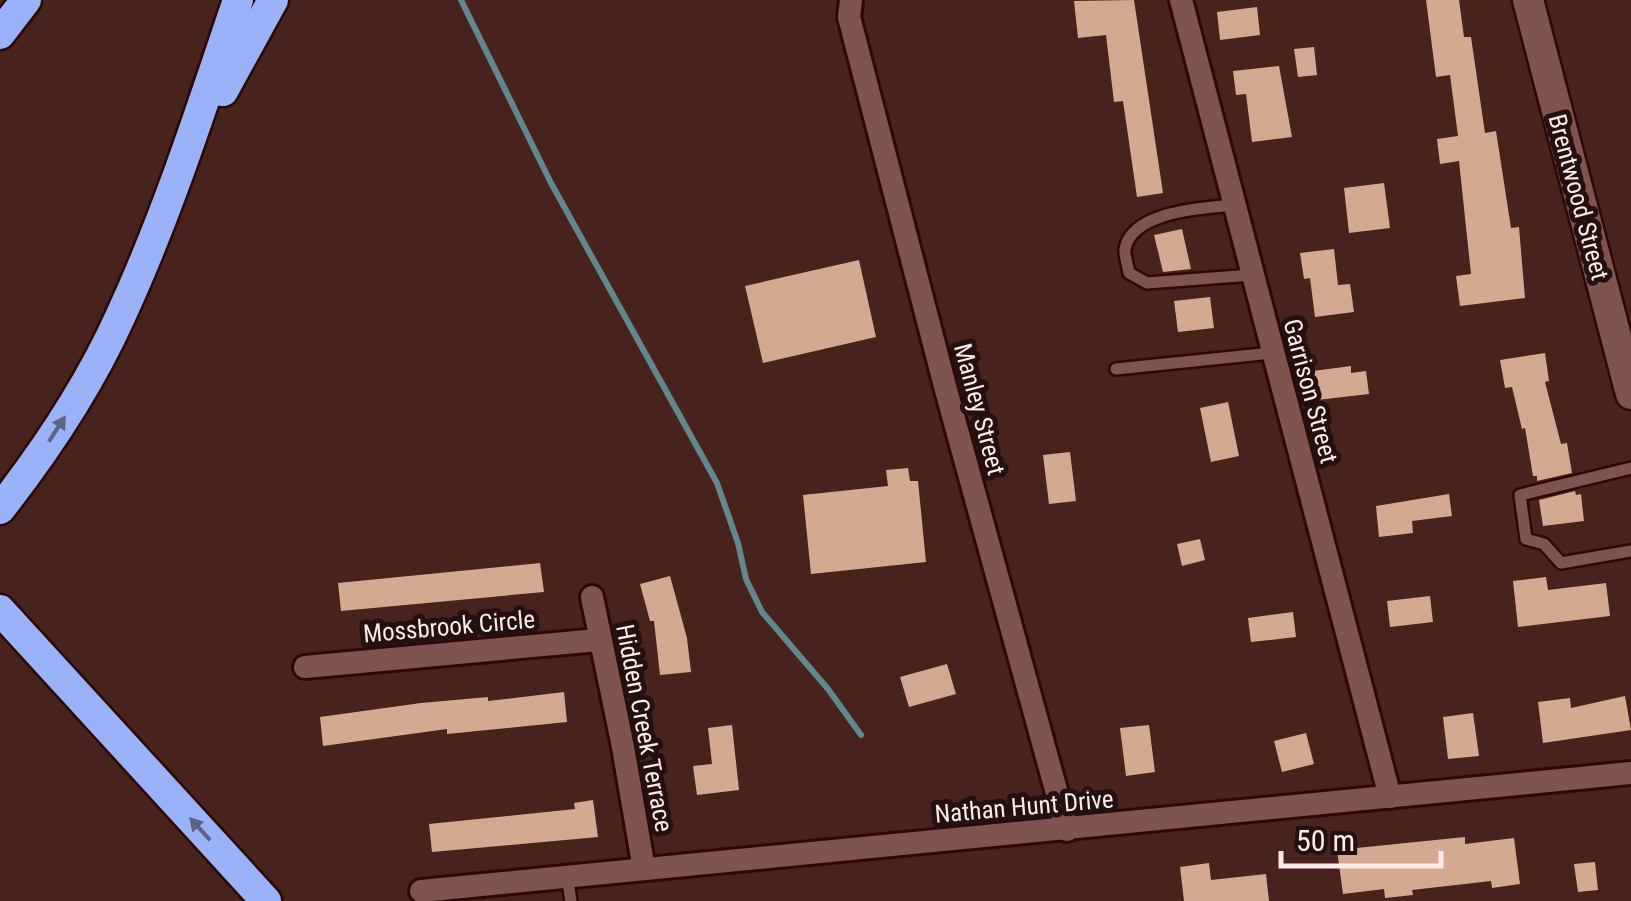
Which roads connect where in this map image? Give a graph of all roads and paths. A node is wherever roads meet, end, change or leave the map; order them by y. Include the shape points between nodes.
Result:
1 (26, 0) edge
2 (238, 0) edge
3 (273, 0) edge
4 (851, 0) edge
5 (1182, 0) edge
6 (1528, 0) edge
7 (0, 34) edge
8 (172, 192) junction
9 (1234, 206) junction
10 (1252, 275) junction
11 (1272, 353) junction
12 (1116, 368) dead end
13 (1631, 394) edge
14 (1631, 468) edge
15 (0, 508) edge
16 (1631, 551) edge
17 (592, 597) dead end
18 (0, 610) edge
19 (598, 640) junction
20 (305, 667) dead end
21 (1631, 773) edge
22 (1390, 796) junction
23 (1067, 830) junction
24 (644, 870) junction
25 (569, 889) edge
26 (421, 891) dead end
27 (266, 901) edge

1 - 7 highway
2 - 8 highway
3 - 8 highway
4 - 23 street, Manley Street via 849,17
5 - 9 street, Garrison Street
6 - 13 main road, Brentwood Street
15 -> 8 highway via 92,371
9 - 10 street, Garrison Street
9 - 10 lane via 1162,216 1134,229 1124,250 1129,273 1146,283
10 - 11 street, Garrison Street
11 - 12 lane
11 - 22 street, Garrison Street
14 - 16 lane via 1520,496 1526,539 1544,544 1562,563
17 - 19 street, Hidden Creek Terrace
27 -> 18 highway
19 - 20 street, Mossbrook Circle
19 - 24 street, Hidden Creek Terrace
21 - 22 street, Nathan Hunt Drive
22 - 23 street, Nathan Hunt Drive
23 - 24 street, Nathan Hunt Drive
24 - 25 street, Nathan Hunt Drive
25 - 26 street, Nathan Hunt Drive

